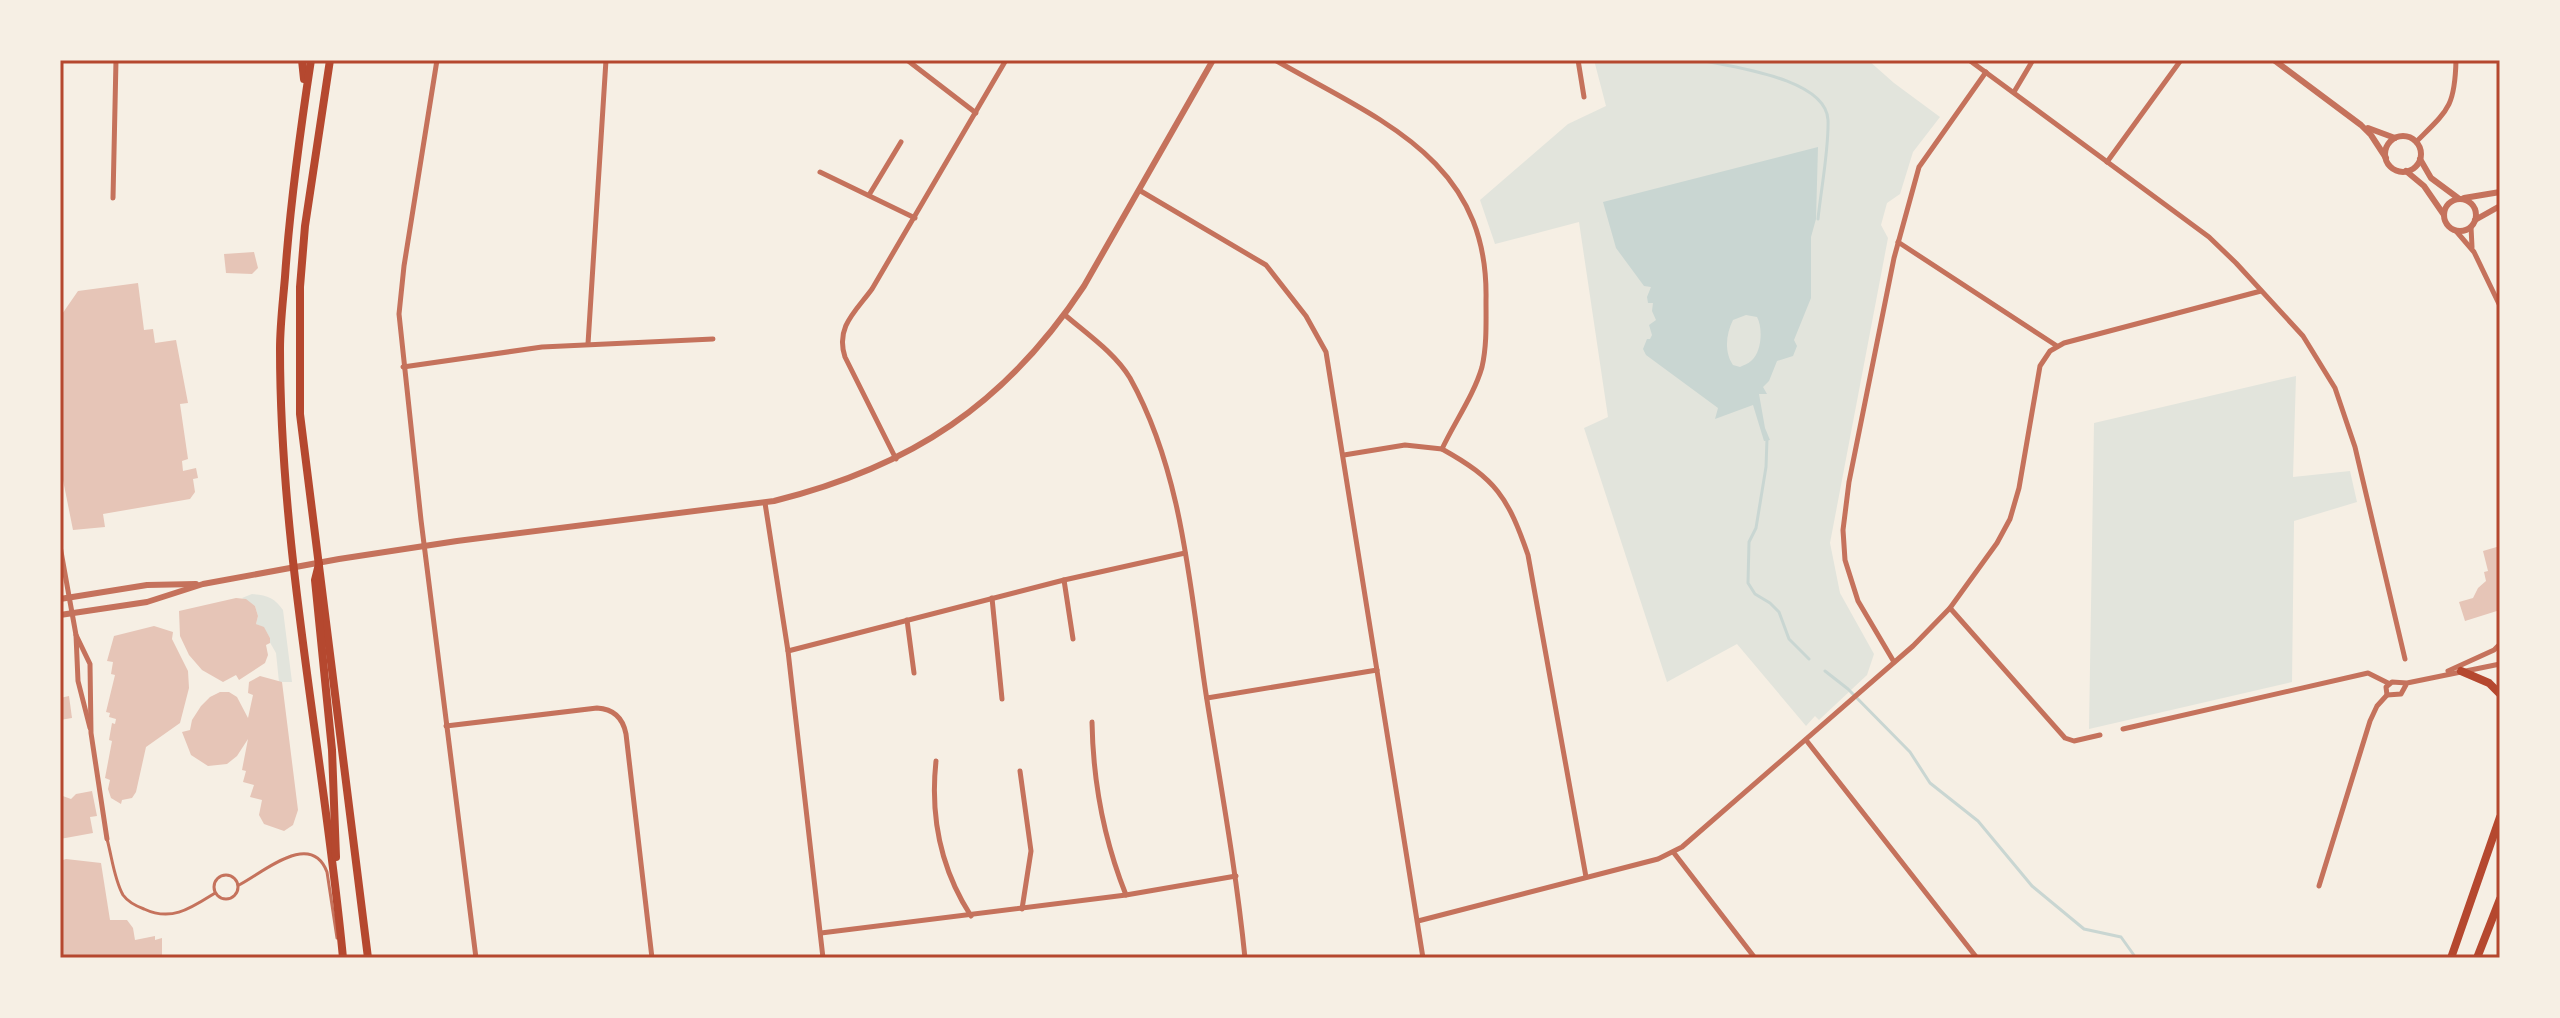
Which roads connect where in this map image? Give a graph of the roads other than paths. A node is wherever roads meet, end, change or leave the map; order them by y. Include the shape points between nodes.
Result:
1 (116, 60) edge
2 (302, 60) edge
3 (311, 60) edge
4 (330, 60) edge
5 (437, 60) edge
6 (606, 60) edge
7 (907, 60) edge
8 (1006, 60) edge
9 (1213, 60) edge
10 (1275, 60) edge
11 (1578, 60) edge
12 (1969, 60) edge
13 (2033, 60) edge
14 (2181, 60) edge
15 (2274, 60) edge
16 (2456, 60) edge
17 (1986, 72) junction
18 (2014, 92) junction
19 (305, 96) junction
20 (1584, 97) dead end
21 (976, 113) junction
22 (2361, 125) junction
23 (2395, 138) junction
24 (901, 142) dead end
25 (2416, 142) junction
26 (2386, 158) junction
27 (2420, 159) junction
28 (2107, 162) junction
29 (2406, 171) junction
30 (820, 172) dead end
31 (1139, 190) junction
32 (2500, 192) edge
33 (869, 195) junction
34 (113, 198) dead end
35 (2460, 199) junction
36 (2500, 206) edge
37 (2444, 215) junction
38 (915, 218) junction
39 (2475, 220) junction
40 (2471, 227) junction
41 (2456, 231) junction
42 (1898, 242) junction
43 (2474, 252) junction
44 (2261, 291) junction
45 (2500, 306) edge
46 (1065, 315) junction
47 (713, 339) dead end
48 (588, 344) junction
49 (2057, 346) junction
50 (403, 367) junction
51 (1442, 449) junction
52 (1344, 455) junction
53 (896, 459) junction
54 (765, 503) junction
55 (60, 546) edge
56 (424, 547) junction
57 (1185, 553) junction
58 (320, 563) junction
59 (295, 568) junction
60 (1064, 580) junction
61 (203, 584) junction
62 (69, 597) junction
63 (992, 598) junction
64 (60, 599) edge
65 (1950, 608) junction
66 (72, 613) junction
67 (60, 615) edge
68 (907, 620) junction
69 (76, 635) junction
70 (1073, 639) dead end
71 (2500, 644) edge
72 (2494, 650) junction
73 (788, 651) junction
74 (2405, 659) dead end
75 (1894, 663) junction
76 (2500, 664) edge
77 (1377, 670) junction
78 (2461, 671) junction
79 (914, 673) dead end
80 (2440, 675) junction
81 (2388, 683) junction
82 (2407, 683) junction
83 (2500, 694) edge
84 (2387, 695) junction
85 (1207, 698) junction
86 (1002, 699) dead end
87 (1092, 722) dead end
88 (446, 726) junction
89 (2123, 729) dead end
90 (91, 733) junction
91 (2100, 735) dead end
92 (1806, 740) junction
93 (936, 761) dead end
94 (1020, 771) dead end
95 (2500, 817) edge
96 (107, 839) joint
97 (1674, 853) junction
98 (1236, 876) junction
99 (1586, 877) junction
100 (239, 885) junction
101 (336, 885) junction
102 (2319, 886) dead end
103 (215, 893) junction
104 (1126, 895) junction
105 (2500, 899) edge
106 (1022, 909) junction
107 (971, 916) junction
108 (1418, 921) junction
109 (821, 933) junction
110 (342, 958) edge
111 (368, 958) edge
112 (476, 958) edge
113 (652, 958) edge
114 (823, 958) edge
115 (1245, 958) edge
116 (1423, 958) edge
117 (1755, 958) edge
118 (1977, 958) edge
119 (2451, 958) edge
120 (2477, 958) edge

1 - 34 street
2 - 19 main road
3 - 19 main road
4 - 58 main road via 305,226 299,359 300,414
5 - 50 street via 404,266 399,314
6 - 48 street
7 - 21 street
8 - 21 street
9 - 31 street
10 - 51 street via 1400,132 1450,178 1467,205 1487,270 1484,355
11 - 20 street
12 - 17 street
13 - 18 street
14 - 28 street
15 - 22 street
16 - 25 street via 2450,106
17 - 18 street
17 - 42 street via 1922,162
18 - 28 street
19 - 59 main road via 280,346
21 - 38 street
22 - 23 street
22 - 26 street
23 - 25 street via 2406,136
23 - 26 street via 2387,146
24 - 33 street
25 - 27 street
26 - 29 street via 2392,167
27 - 29 street
27 - 35 street via 2431,178
28 - 44 street via 2209,237
29 - 37 street
30 - 33 street
31 - 46 street
31 - 52 street via 1256,257 1278,277 1326,352
32 - 35 street
33 - 38 street
35 - 37 street via 2447,206
35 - 39 street via 2472,204
36 - 39 street
37 - 41 street
38 - 53 street via 847,320 841,341
39 - 40 street
40 - 41 street
40 - 43 street
41 - 43 street
42 - 49 street
42 - 75 street via 1852,461 1843,530 1845,560 1856,594
43 - 45 street
44 - 49 street
44 - 74 street via 2313,349 2339,397
46 - 53 street via 990,396 943,433
46 - 57 street via 1130,378 1162,456
47 - 48 street
48 - 50 street
49 - 65 street via 2040,366 2010,519
50 - 56 street
51 - 52 street via 1405,445
51 - 99 street via 1496,487 1528,555
52 - 77 street
53 - 54 street via 818,490
54 - 56 street
54 - 73 street
55 - 62 street
56 - 58 street
56 - 88 street
57 - 60 street
57 - 85 street
58 - 59 street
58 - 101 main road via 315,580 334,775
58 - 111 main road
59 - 61 street
59 - 101 main road
60 - 63 street
60 - 70 street
61 - 62 street via 147,585
61 - 66 street via 147,602
62 - 64 street
62 - 66 street
63 - 68 street
63 - 86 street
65 - 75 street
65 - 91 street via 2063,736 2074,741
66 - 67 street
66 - 69 street
68 - 73 street
68 - 79 street
69 - 90 street via 78,681
69 - 90 street via 90,664
71 - 72 street
72 - 76 street
72 - 80 street
73 - 109 street
75 - 92 street
76 - 78 street
77 - 85 street
77 - 108 street
78 - 80 street
78 - 83 main road
80 - 82 street
81 - 82 street
81 - 84 street
81 - 89 street via 2368,673
82 - 84 street via 2401,694
84 - 102 street via 2370,721
85 - 98 street
87 - 104 street via 1099,799
88 - 112 street
88 - 113 street via 597,708 621,719
90 - 96 street
92 - 97 street
92 - 118 street
93 - 107 street via 938,840 945,867
94 - 106 street via 1031,851
95 - 119 main road
96 - 103 lane via 119,885 136,906 174,915
97 - 99 street
97 - 117 street
98 - 104 street
98 - 115 street
99 - 108 street
100 - 103 lane via 229,900
100 - 103 lane via 223,875 215,883
100 - 110 lane via 297,853 318,857 327,872
101 - 110 main road
104 - 106 street
105 - 120 main road
106 - 107 street
107 - 109 street
108 - 116 street
109 - 114 street

